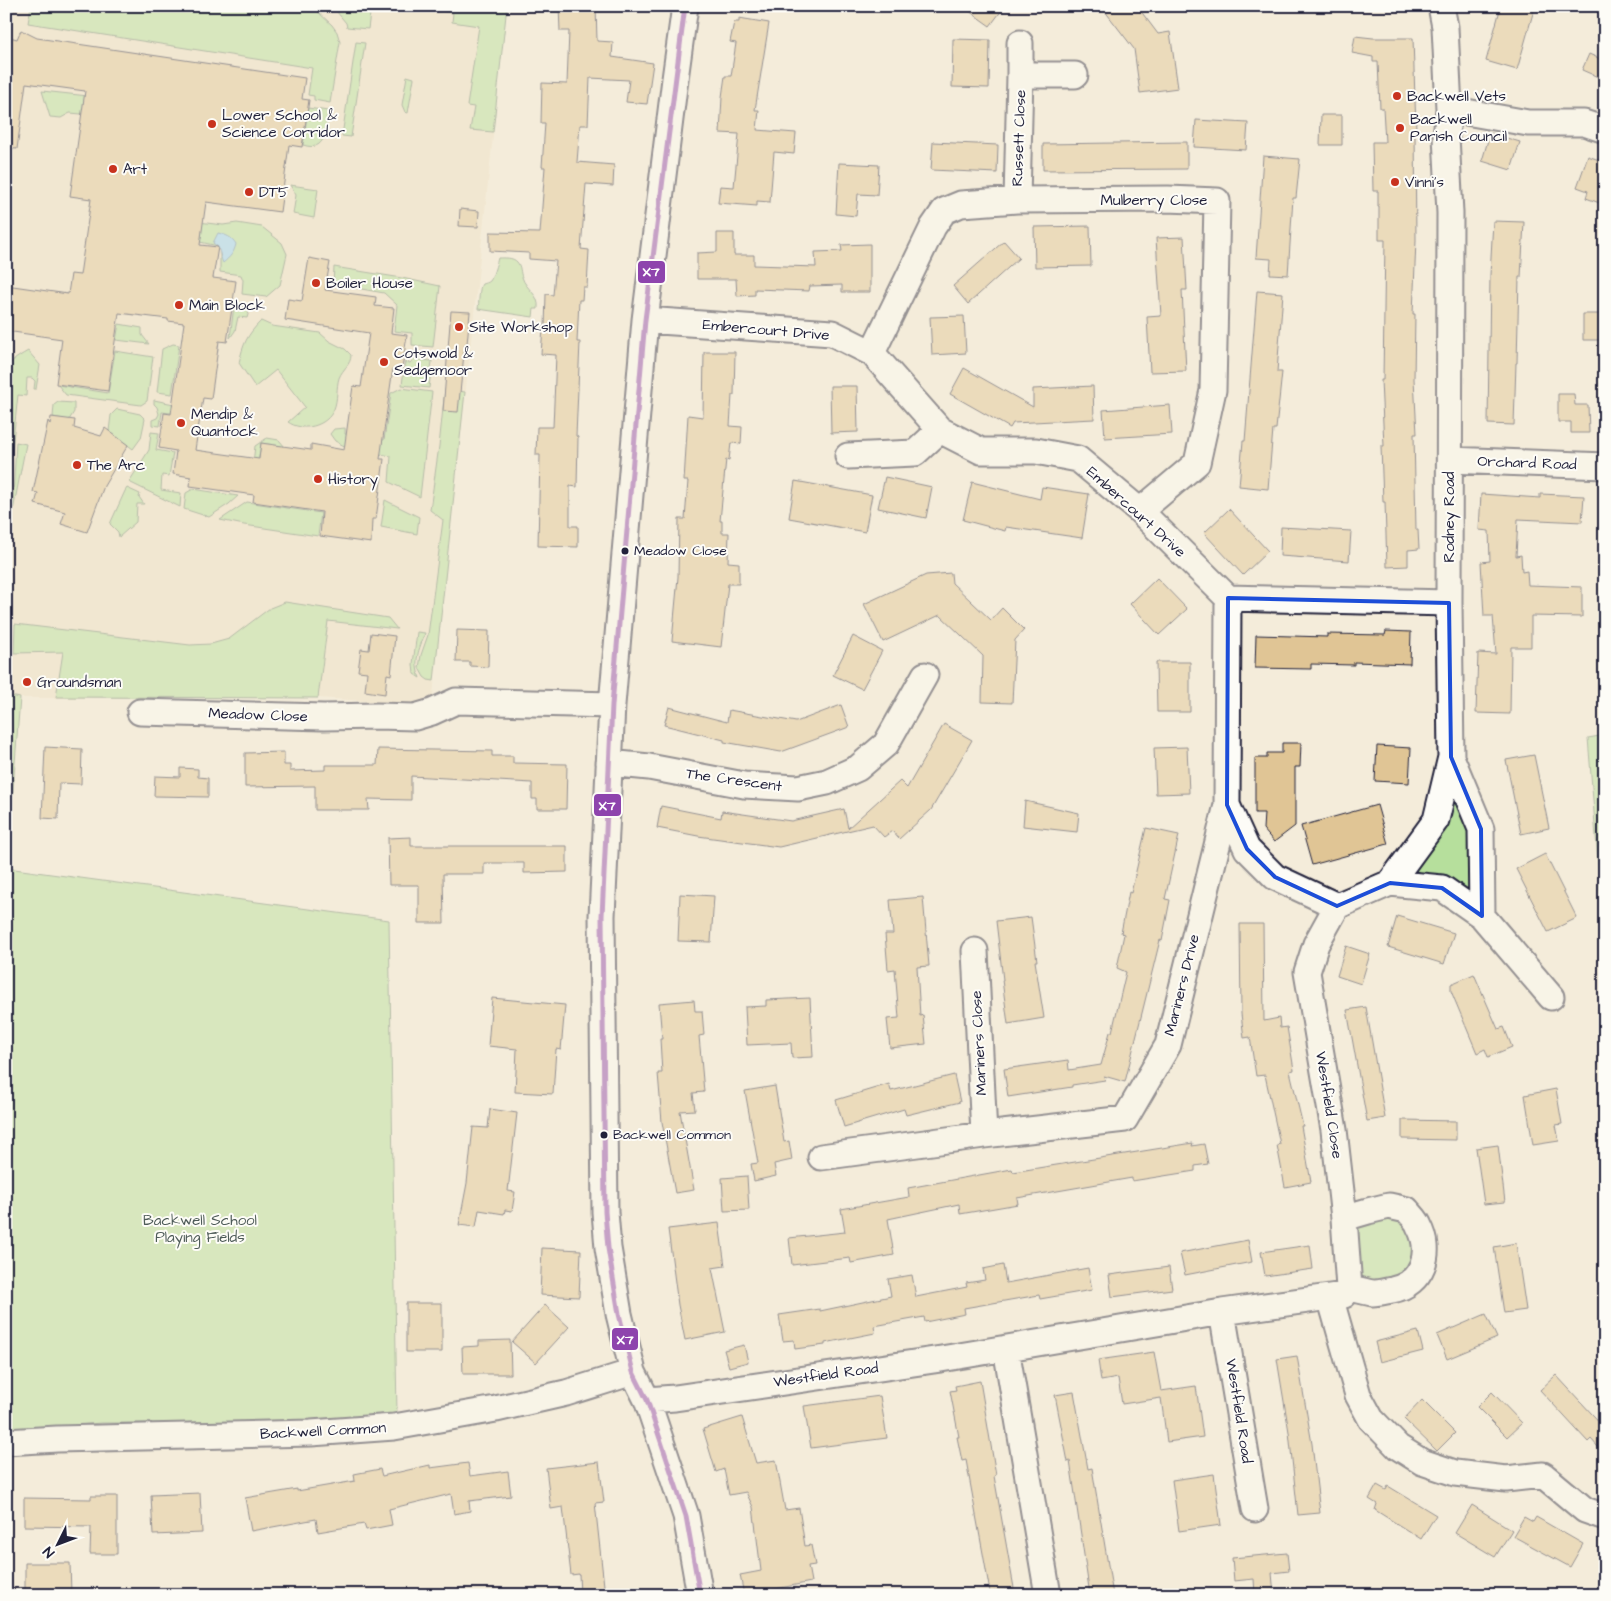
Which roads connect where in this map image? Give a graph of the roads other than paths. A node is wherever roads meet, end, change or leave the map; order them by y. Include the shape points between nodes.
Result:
1 (686, 6) edge
2 (1441, 6) edge
3 (1020, 43) dead end
4 (1075, 75) dead end
5 (1020, 76) junction
6 (1449, 109) junction
7 (1605, 130) edge
8 (1017, 200) junction
9 (645, 320) junction
10 (872, 353) junction
11 (940, 430) junction
12 (848, 456) dead end
13 (1450, 460) junction
14 (1605, 466) edge
15 (1140, 511) junction
16 (1228, 598) junction
17 (1449, 603) junction
18 (925, 675) dead end
19 (612, 705) junction
20 (140, 712) dead end
21 (1451, 757) junction
22 (610, 763) junction
23 (1227, 805) junction
24 (1390, 884) junction
25 (1337, 906) junction
26 (1482, 916) junction
27 (975, 951) dead end
28 (1551, 997) dead end
29 (984, 1135) junction
30 (822, 1157) dead end
31 (1344, 1218) junction
32 (1340, 1292) junction
33 (1222, 1312) junction
34 (1006, 1348) junction
35 (633, 1372) junction
36 (647, 1400) junction
37 (6, 1442) edge
38 (1255, 1510) dead end
39 (1605, 1517) edge
40 (700, 1595) edge
41 (1048, 1595) edge

1 - 9 street
2 - 6 street, Rodney Road
3 - 5 street, Russett Close
4 - 5 street, Russett Close
5 - 8 street, Russett Close
6 - 7 street via 1528,122 1584,123
6 - 13 street, Rodney Road via 1446,136 1450,213
8 - 10 street, Mulberry Close via 961,204 944,211 933,227
8 - 15 street, Mulberry Close via 1217,201 1213,390 1197,463
9 - 10 street, Embercourt Drive via 832,333
9 - 19 street
10 - 11 street, Embercourt Drive
11 - 12 street via 915,453
11 - 15 street, Embercourt Drive via 981,451 1036,451 1078,459
13 - 14 street, Orchard Road
13 - 17 street, Rodney Road
15 - 16 street, Embercourt Drive
16 - 17 street
16 - 23 street, Mariners Drive
17 - 21 street, Rodney Road
18 - 22 street, The Crescent via 886,744 858,768 827,782 798,788 744,785
19 - 20 street, Meadow Close via 456,701 415,717
19 - 22 street
21 - 24 street via 1436,820
21 - 26 street, Rodney Road via 1481,829
22 - 35 street via 602,916 605,1212 619,1314
23 - 25 street via 1247,849 1275,877
23 - 29 street, Mariners Drive via 1168,1045 1125,1119
24 - 25 street
24 - 26 street via 1442,888
25 - 31 street, Westfield Close via 1316,944 1307,972 1334,1130
26 - 28 street
27 - 29 street, Mariners Close
29 - 30 street, Mariners Drive
31 - 32 street, Westfield Close
31 - 32 street via 1389,1206 1407,1210 1419,1226 1424,1243 1424,1262 1417,1277 1397,1289 1374,1293
32 - 33 street, Westfield Road
32 - 39 street, Westfield Close via 1358,1395 1372,1419 1398,1447 1422,1462 1454,1473 1506,1479 1542,1475 1586,1510
33 - 34 street, Westfield Road
33 - 38 street, Westfield Road
34 - 36 street, Westfield Road
34 - 41 street
35 - 36 street
35 - 37 street, Backwell Common via 566,1393 394,1427 311,1433
36 - 40 street via 686,1516

